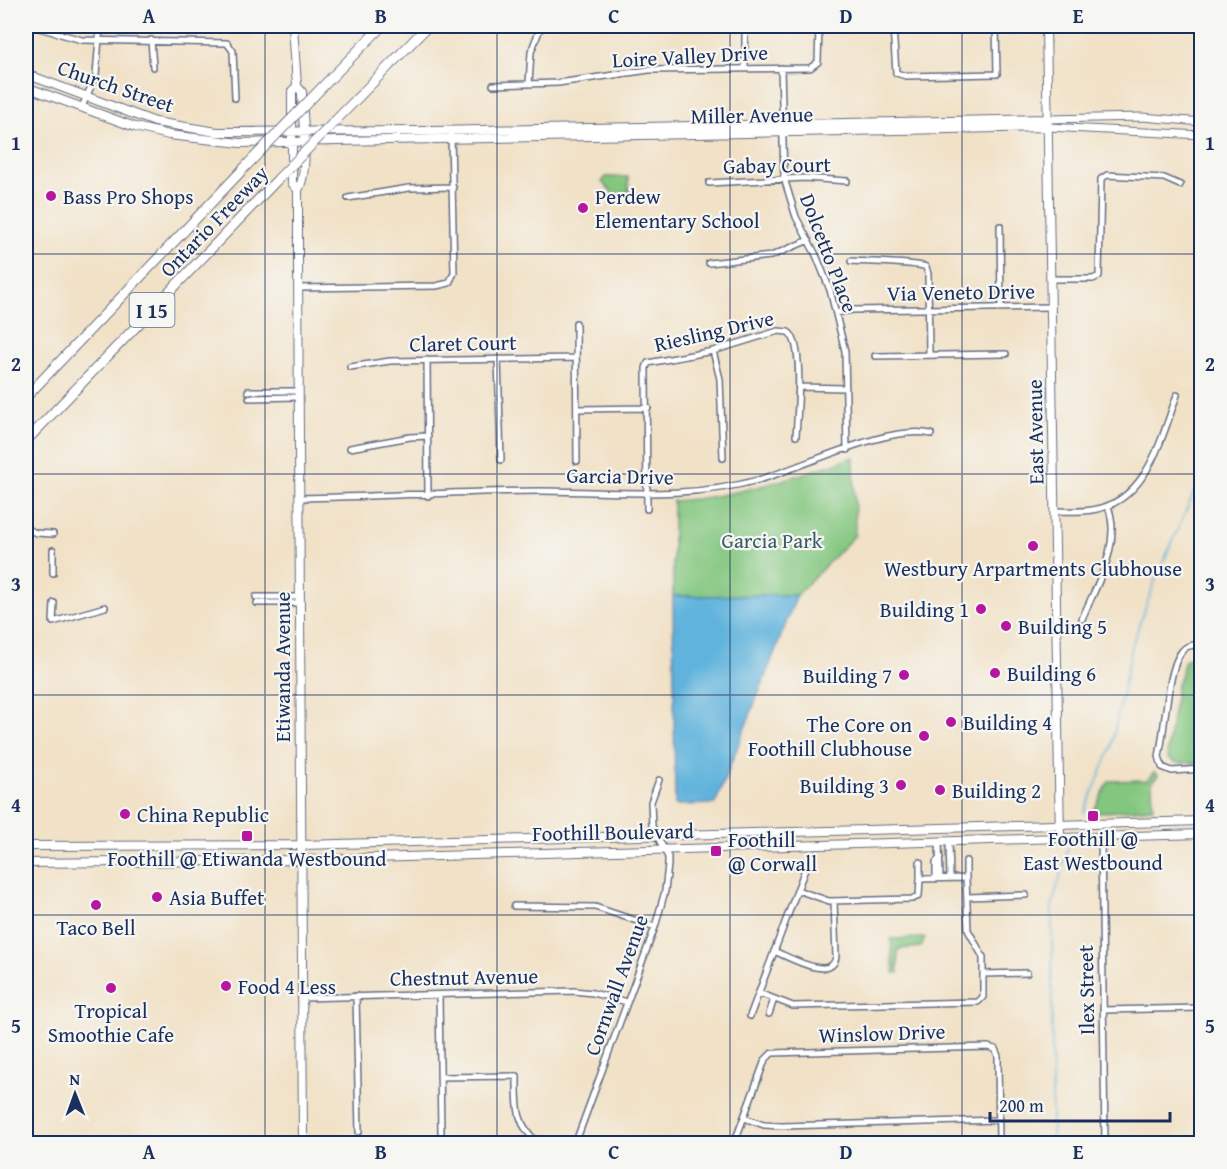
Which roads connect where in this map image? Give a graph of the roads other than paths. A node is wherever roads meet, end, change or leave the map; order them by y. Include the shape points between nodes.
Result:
1 (32, 26) edge
2 (100, 26) edge
3 (293, 26) edge
4 (382, 26) edge
5 (428, 26) edge
6 (541, 26) edge
7 (745, 26) edge
8 (819, 26) edge
9 (893, 26) edge
10 (996, 26) edge
11 (1046, 26) edge
12 (100, 40) junction
13 (151, 40) junction
14 (153, 68) dead end
15 (781, 68) junction
16 (745, 69) junction
17 (26, 75) edge
18 (529, 84) junction
19 (493, 85) dead end
20 (297, 86) junction
21 (26, 87) edge
22 (87, 96) junction
23 (235, 98) dead end
24 (82, 107) junction
25 (1202, 122) edge
26 (1048, 123) junction
27 (781, 124) junction
28 (292, 132) junction
29 (302, 132) junction
30 (781, 133) junction
31 (451, 134) junction
32 (1202, 135) edge
33 (292, 142) junction
34 (302, 142) junction
35 (784, 178) junction
36 (847, 181) dead end
37 (709, 183) dead end
38 (1180, 185) dead end
39 (453, 187) junction
40 (298, 190) junction
41 (348, 198) dead end
42 (1000, 226) dead end
43 (808, 240) junction
44 (851, 261) dead end
45 (709, 262) dead end
46 (1051, 279) junction
47 (298, 288) junction
48 (1001, 307) junction
49 (1051, 307) junction
50 (928, 308) junction
51 (836, 313) junction
52 (576, 323) dead end
53 (713, 351) junction
54 (1006, 354) dead end
55 (929, 355) junction
56 (875, 356) dead end
57 (576, 358) junction
58 (498, 359) junction
59 (427, 360) junction
60 (350, 366) dead end
61 (799, 387) junction
62 (845, 388) junction
63 (248, 391) dead end
64 (299, 394) junction
65 (1177, 395) dead end
66 (26, 398) edge
67 (249, 398) dead end
68 (648, 408) junction
69 (577, 409) junction
70 (931, 434) dead end
71 (428, 436) junction
72 (796, 436) dead end
73 (26, 441) edge
74 (350, 448) dead end
75 (847, 450) junction
76 (723, 458) dead end
77 (501, 460) dead end
78 (577, 461) dead end
79 (649, 492) junction
80 (428, 496) junction
81 (299, 498) junction
82 (1108, 506) junction
83 (647, 509) dead end
84 (1054, 511) junction
85 (26, 528) edge
86 (52, 534) dead end
87 (53, 550) dead end
88 (53, 573) dead end
89 (256, 600) dead end
90 (300, 600) junction
91 (54, 603) dead end
92 (105, 607) dead end
93 (1082, 619) dead end
94 (1202, 650) edge
95 (1202, 769) edge
96 (659, 780) dead end
97 (1202, 821) edge
98 (1059, 825) junction
99 (1202, 834) edge
100 (1101, 836) junction
101 (657, 837) junction
102 (1060, 838) junction
103 (939, 842) junction
104 (949, 842) junction
105 (26, 846) edge
106 (301, 846) junction
107 (663, 848) junction
108 (302, 860) junction
109 (966, 861) dead end
110 (920, 862) dead end
111 (26, 863) edge
112 (807, 864) dead end
113 (950, 878) junction
114 (966, 878) junction
115 (920, 879) junction
116 (938, 879) junction
117 (797, 890) junction
118 (1026, 895) dead end
119 (967, 897) junction
120 (834, 901) junction
121 (514, 906) dead end
122 (655, 927) junction
123 (774, 951) junction
124 (1027, 973) dead end
125 (983, 974) junction
126 (759, 993) junction
127 (439, 995) junction
128 (356, 996) junction
129 (301, 998) junction
130 (774, 999) junction
131 (627, 1002) junction
132 (1202, 1008) edge
133 (1103, 1010) junction
134 (769, 1014) dead end
135 (750, 1016) dead end
136 (440, 1077) junction
137 (744, 1118) junction
138 (999, 1120) junction
139 (441, 1131) dead end
140 (359, 1132) dead end
141 (303, 1143) edge
142 (540, 1143) edge
143 (575, 1143) edge
144 (734, 1143) edge
145 (999, 1143) edge
146 (1105, 1143) edge

1 - 12 street via 82,40
2 - 12 street
3 - 20 main road, Etiwanda Avenue
4 - 66 highway, Ontario Freeway / I 15, bridge
5 - 73 highway, Ontario Freeway / I 15, bridge
6 - 18 street via 531,52
7 - 16 street
8 - 15 street, Loire Valley Drive via 816,66
9 - 10 street via 896,73 906,76 997,74
11 - 26 main road, East Avenue
12 - 13 street
12 - 22 street via 96,75
13 - 14 street
13 - 23 street via 221,41 231,45
15 - 16 street, Loire Valley Drive
15 - 27 street, Dolcetto Place
16 - 18 street, Loire Valley Drive via 649,70
17 - 22 main road, Church Street
18 - 19 street, Loire Valley Drive
20 - 28 main road, Etiwanda Avenue via 292,91
20 - 29 main road, Etiwanda Avenue via 302,92
21 - 24 main road, Church Street
22 - 24 street
22 - 28 main road, Church Street via 155,122 217,132
24 - 33 main road, Church Street via 169,135 240,143
25 - 26 street, Miller Avenue via 1142,117
26 - 27 main road, Miller Avenue
26 - 30 main road, Miller Avenue
26 - 32 street, Miller Avenue
26 - 46 main road, East Avenue
27 - 30 street, Dolcetto Place
27 - 31 main road, Miller Avenue
28 - 29 main road, Church Street
28 - 33 main road, Etiwanda Avenue
29 - 31 main road, Miller Avenue
29 - 34 main road, Etiwanda Avenue
30 - 31 main road, Miller Avenue
30 - 35 street, Dolcetto Place
31 - 34 main road, Miller Avenue
31 - 39 street
33 - 34 main road, Church Street
33 - 40 main road, Etiwanda Avenue via 292,183
34 - 40 main road, Etiwanda Avenue via 303,182
35 - 36 street, Gabay Court
35 - 37 street, Gabay Court
35 - 43 street, Dolcetto Place
38 - 46 street via 1164,178 1107,175 1101,179 1099,276
39 - 41 street via 409,188
39 - 47 street via 453,273 449,283
40 - 47 main road, Etiwanda Avenue
42 - 48 street
43 - 45 street via 771,256
43 - 51 street, Dolcetto Place
44 - 50 street via 923,266 928,274
46 - 49 main road, East Avenue
47 - 64 main road, Etiwanda Avenue
48 - 49 street, Via Veneto Drive
48 - 50 street, Via Veneto Drive
49 - 84 main road, East Avenue
50 - 51 street, Via Veneto Drive
50 - 55 street
51 - 62 street, Dolcetto Place via 845,351
52 - 57 street
53 - 61 street, Riesling Drive via 778,331 788,332 795,339
53 - 68 street, Riesling Drive via 648,363
53 - 76 street via 720,379
54 - 55 street
55 - 56 street
57 - 58 street, Claret Court
57 - 69 street
58 - 59 street, Claret Court
58 - 77 street
59 - 60 street, Claret Court
59 - 71 street
61 - 62 street
61 - 72 street
62 - 75 street, Dolcetto Place
63 - 64 street
64 - 67 street
64 - 81 main road, Etiwanda Avenue
65 - 82 street via 1143,478
68 - 69 street
68 - 79 street
69 - 78 street
70 - 75 street, Garcia Drive via 901,432
71 - 74 street
71 - 80 street
75 - 79 street, Garcia Drive via 726,489
79 - 80 street, Garcia Drive via 538,491
79 - 83 street
80 - 81 street, Garcia Drive
81 - 90 main road, Etiwanda Avenue
82 - 84 street
82 - 93 street via 1113,532 1111,548
84 - 98 main road, East Avenue
85 - 86 street
87 - 88 street
89 - 90 street
90 - 106 main road, Etiwanda Avenue
91 - 92 street via 53,622
94 - 95 street via 1194,645 1181,652 1172,679 1160,756 1162,767 1172,771
96 - 101 street, Cornwall Avenue via 651,802 652,826
97 - 98 main road, Foothill Boulevard
98 - 101 main road, Foothill Boulevard
98 - 102 main road, East Avenue
99 - 100 main road, Foothill Boulevard
100 - 102 main road, Foothill Boulevard
100 - 133 street, Ilex Street
101 - 106 main road, Foothill Boulevard
101 - 107 street, Cornwall Avenue
102 - 104 main road, Foothill Boulevard
103 - 104 main road, Foothill Boulevard
103 - 107 main road, Foothill Boulevard
103 - 116 street
104 - 113 street
105 - 106 main road, Foothill Boulevard
106 - 108 main road, Etiwanda Avenue
107 - 108 main road, Foothill Boulevard
107 - 122 street, Cornwall Avenue via 668,857 667,884
108 - 111 main road, Foothill Boulevard
108 - 129 main road, Etiwanda Avenue
109 - 114 street
110 - 115 street
112 - 117 street
113 - 114 street
113 - 116 street
114 - 119 street
115 - 116 street
115 - 120 street via 921,892 917,898
117 - 120 street
117 - 123 street
118 - 119 street
119 - 125 street via 968,930 982,956
120 - 123 street via 836,957 829,968
121 - 122 street via 595,907
122 - 131 street, Cornwall Avenue
123 - 126 street
124 - 125 street
125 - 130 street via 983,997 978,1002 793,1006
126 - 130 street
126 - 135 street
127 - 128 street, Chestnut Avenue
127 - 131 street, Chestnut Avenue via 580,991
127 - 136 street
128 - 129 street, Chestnut Avenue
128 - 140 street
129 - 141 main road, Etiwanda Avenue
130 - 134 street
131 - 143 street, Cornwall Avenue
132 - 133 street
133 - 146 street, Ilex Street
136 - 139 street
136 - 142 street via 517,1076 519,1120 523,1129
137 - 138 street via 782,1126
137 - 138 street, Winslow Drive via 769,1054 988,1047 996,1049 998,1056
137 - 144 street
138 - 145 street

